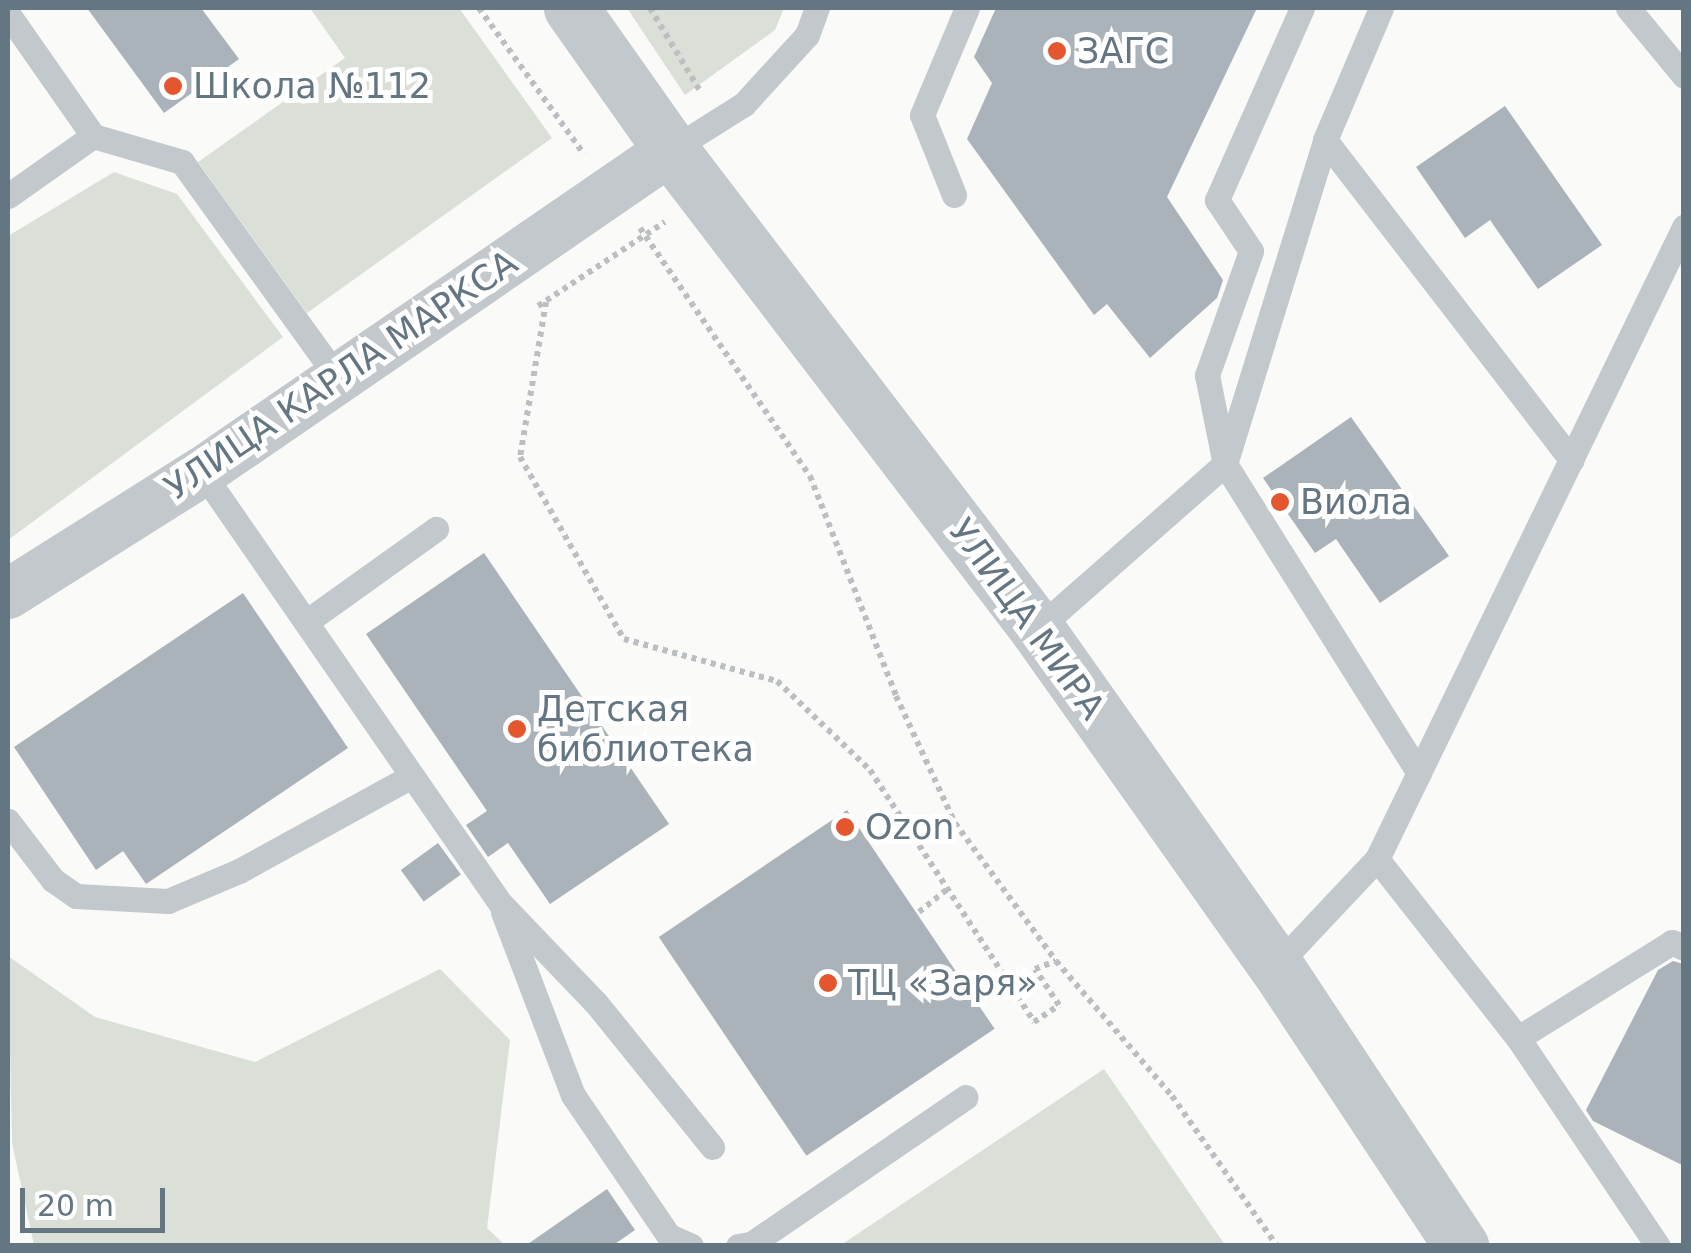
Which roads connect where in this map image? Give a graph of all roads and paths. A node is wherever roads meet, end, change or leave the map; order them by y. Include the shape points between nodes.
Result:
1 (479, 8) edge
2 (571, 8) edge
3 (817, 8) edge
4 (967, 8) edge
5 (1302, 8) edge
6 (1382, 8) edge
7 (1628, 8) edge
8 (8, 14) edge
9 (1684, 76) edge
10 (94, 136) junction
11 (1325, 140) junction
12 (671, 150) junction
13 (612, 190) junction
14 (8, 196) edge
15 (954, 196) dead end
16 (1684, 227) edge
17 (547, 301) dead end
18 (338, 378) junction
19 (1571, 460) junction
20 (1224, 464) junction
21 (202, 472) junction
22 (436, 529) dead end
23 (8, 594) edge
24 (306, 622) junction
25 (1037, 628) junction
26 (1419, 773) junction
27 (412, 776) junction
28 (10, 837) edge
29 (1377, 859) junction
30 (946, 890) junction
31 (500, 903) junction
32 (919, 912) dead end
33 (1684, 948) edge
34 (1056, 961) junction
35 (1276, 966) junction
36 (1518, 1038) junction
37 (966, 1097) dead end
38 (712, 1148) dead end
39 (690, 1246) edge
40 (738, 1246) edge
41 (1277, 1246) edge
42 (1460, 1246) edge
43 (1658, 1246) edge

1 - 13 path
2 - 12 street, УЛИЦА МИРА
3 - 12 lane via 807,34 744,104
4 - 15 lane via 922,115
5 - 20 lane via 1217,200 1251,251 1208,375
6 - 11 lane
7 - 9 lane
8 - 10 lane
10 - 14 lane
10 - 18 lane via 182,162
11 - 19 lane
11 - 20 lane
12 - 13 street, УЛИЦА КАРЛА МАРКСА
12 - 25 street, УЛИЦА МИРА
13 - 18 street, УЛИЦА КАРЛА МАРКСА
13 - 34 path via 810,476 955,823
16 - 19 lane
17 - 30 path via 520,457 624,638 777,681 870,770
18 - 21 street, УЛИЦА КАРЛА МАРКСА
19 - 26 lane
20 - 25 lane
20 - 26 lane
21 - 23 street, УЛИЦА КАРЛА МАРКСА
21 - 24 lane
22 - 24 lane
24 - 27 lane
25 - 35 street, УЛИЦА МИРА
26 - 29 lane
27 - 28 lane via 239,872 168,901 76,896
27 - 31 lane
29 - 35 lane
29 - 36 lane
30 - 32 path
30 - 34 path via 1034,1022 1059,1006 1034,970
31 - 38 lane via 596,1003
31 - 39 lane via 573,1095 659,1223
33 - 36 lane via 1672,942
34 - 41 path via 1172,1096
35 - 42 street, УЛИЦА МИРА
36 - 43 lane
37 - 40 lane via 751,1244

